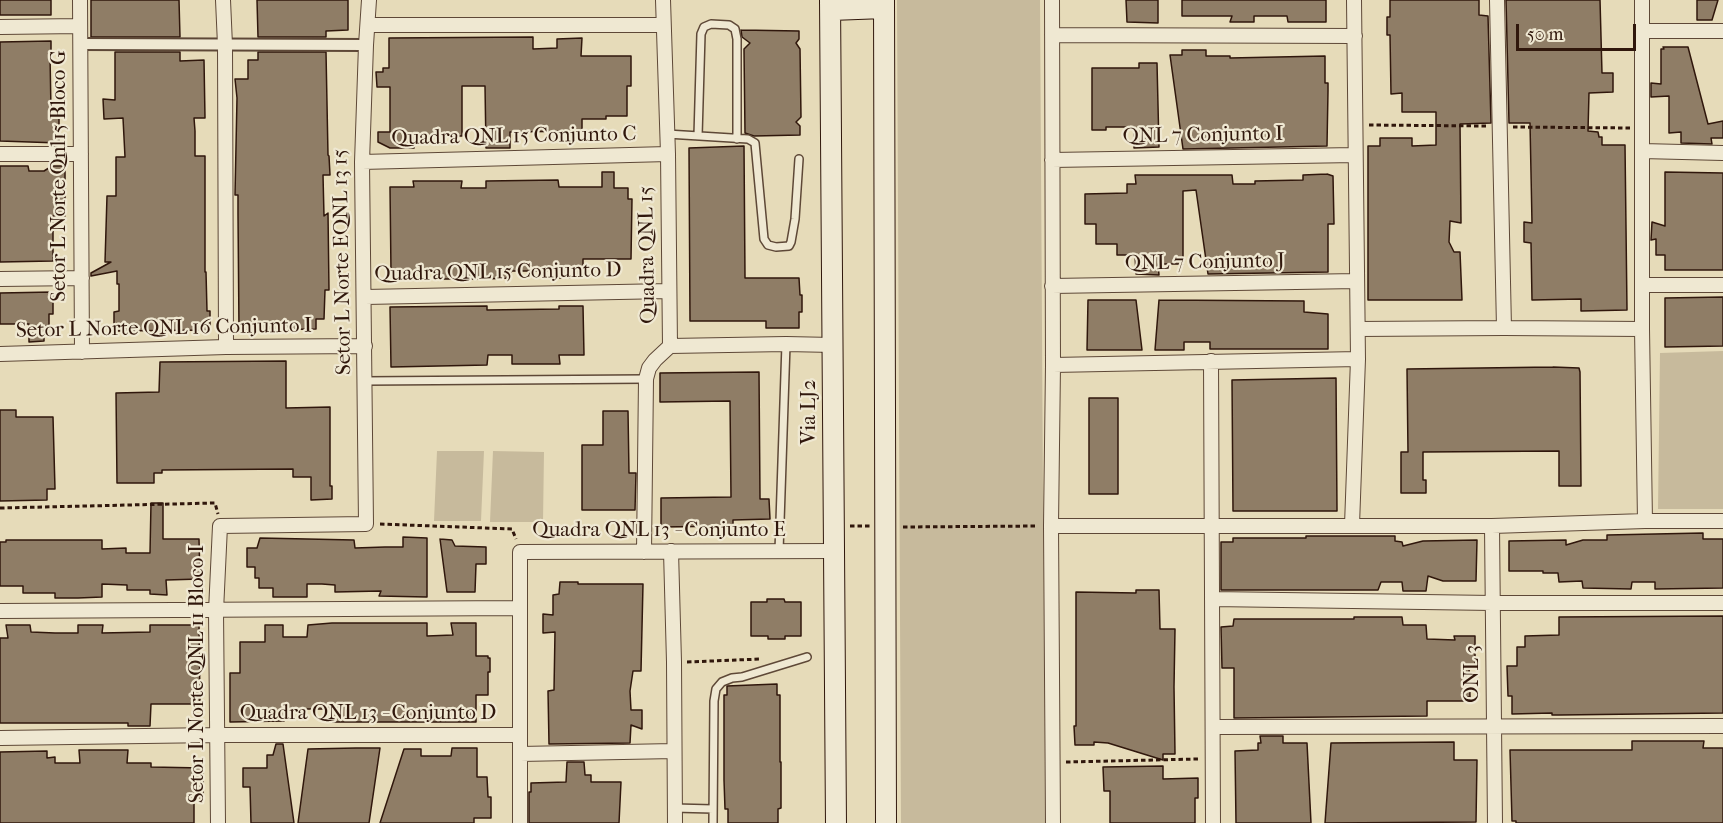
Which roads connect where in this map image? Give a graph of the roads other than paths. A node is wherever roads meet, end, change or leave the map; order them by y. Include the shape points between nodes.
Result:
1 (80, 0) edge
2 (223, 0) edge
3 (369, 0) edge
4 (663, 0) edge
5 (1052, 0) edge
6 (1354, 0) edge
7 (1497, 0) edge
8 (1642, 0) edge
9 (884, 4) edge
10 (831, 5) edge
11 (368, 25) junction
12 (663, 25) junction
13 (80, 26) junction
14 (0, 27) edge
15 (1643, 31) junction
16 (1723, 31) edge
17 (1052, 35) junction
18 (1355, 36) junction
19 (80, 44) junction
20 (225, 45) junction
21 (366, 45) junction
22 (667, 134) junction
23 (698, 136) junction
24 (737, 139) junction
25 (1642, 151) junction
26 (1723, 153) edge
27 (0, 154) edge
28 (81, 154) junction
29 (668, 154) junction
30 (1355, 155) junction
31 (799, 159) dead end
32 (1053, 160) junction
33 (362, 162) junction
34 (82, 278) junction
35 (0, 279) edge
36 (1358, 281) junction
37 (1643, 285) junction
38 (1723, 285) edge
39 (1052, 286) junction
40 (669, 291) junction
41 (364, 297) junction
42 (1504, 328) junction
43 (1358, 329) junction
44 (1642, 329) junction
45 (786, 344) junction
46 (833, 345) junction
47 (365, 346) junction
48 (670, 346) junction
49 (225, 347) junction
50 (82, 352) junction
51 (0, 354) edge
52 (1358, 359) junction
53 (1210, 361) junction
54 (1053, 364) junction
55 (646, 379) junction
56 (365, 381) junction
57 (1644, 521) junction
58 (1723, 521) edge
59 (1352, 525) junction
60 (220, 526) joint
61 (1045, 526) junction
62 (1210, 526) junction
63 (1492, 526) junction
64 (671, 551) junction
65 (778, 551) junction
66 (835, 551) junction
67 (644, 552) junction
68 (1212, 599) junction
69 (1493, 603) junction
70 (1723, 603) edge
71 (520, 608) junction
72 (0, 611) edge
73 (216, 611) junction
74 (807, 657) dead end
75 (1723, 726) edge
76 (1213, 727) junction
77 (1494, 728) junction
78 (217, 735) junction
79 (520, 735) junction
80 (0, 738) edge
81 (674, 751) junction
82 (520, 754) junction
83 (674, 808) junction
84 (713, 809) junction
85 (218, 823) edge
86 (520, 823) edge
87 (675, 823) edge
88 (713, 823) edge
89 (836, 823) edge
90 (886, 823) edge
91 (1053, 823) edge
92 (1213, 823) edge
93 (1495, 823) edge

1 - 13 street, Setor L Norte Qnl15 Bloco G
2 - 20 street
3 - 11 street, Setor L Norte EQNL 13 15
4 - 12 street, Quadra QNL 15
5 - 17 street
6 - 18 street
7 - 42 street
8 - 15 street
9 - 10 main road
9 - 90 main road
10 - 46 main road, Via LJ2
11 - 12 street
11 - 21 street, Setor L Norte EQNL 13 15
12 - 22 street, Quadra QNL 15
13 - 14 street
13 - 19 street, Setor L Norte Qnl15 Bloco G
15 - 16 street
15 - 25 street
17 - 18 street
17 - 32 street
18 - 30 street
19 - 20 street
19 - 28 street, Setor L Norte Qnl15 Bloco G
20 - 21 street
20 - 49 street
21 - 33 street, Setor L Norte EQNL 13 15
22 - 23 lane
22 - 29 street, Quadra QNL 15
23 - 24 lane
23 - 24 lane via 701,34 711,24 729,25 735,29 737,39
24 - 31 lane via 755,144 764,238 776,247 789,246 791,242
25 - 26 street
25 - 37 street
27 - 28 street
28 - 34 street, Setor L Norte Qnl15 Bloco G
29 - 33 street, Quadra QNL 15 Conjunto C
29 - 40 street, Quadra QNL 15
30 - 32 street, QNL 7 Conjunto I
30 - 36 street
32 - 39 street
33 - 41 street, Setor L Norte EQNL 13 15
34 - 35 street
34 - 50 street, Setor L Norte Qnl15 Bloco G
36 - 39 street, QNL 7 Conjunto J
36 - 43 street
37 - 38 street
37 - 44 street
39 - 54 street
40 - 41 street, Quadra QNL 15 Conjunto D
40 - 48 street, Quadra QNL 15
41 - 47 street, Setor L Norte EQNL 13 15
42 - 43 street
42 - 44 street
43 - 52 street
44 - 57 street
45 - 46 street, Quadra QNL 15
45 - 48 street, Quadra QNL 15
45 - 65 lane
46 - 66 main road, Via LJ2
47 - 49 street, Setor L Norte QNL 16 Conjunto I
47 - 56 street, Setor L Norte EQNL 13 15
48 - 55 street via 649,368
49 - 50 street, Setor L Norte QNL 16 Conjunto I
50 - 51 street, Setor L Norte QNL 16 Conjunto I
52 - 53 street
52 - 59 street
53 - 54 street
53 - 62 street
54 - 61 street
55 - 56 lane
55 - 67 street
56 - 60 street, Setor L Norte EQNL 13 15 via 366,524
57 - 58 street
57 - 63 street
59 - 62 street
59 - 63 street
60 - 73 street, Setor L Norte QNL 11 Bloco I
61 - 62 street
61 - 91 street
62 - 68 street
63 - 69 street, ONL 3
64 - 65 street, Quadra QNL 13 - Conjunto E
64 - 67 street, Quadra QNL 13 - Conjunto E
64 - 81 street
65 - 66 street, Quadra QNL 13 - Conjunto E
66 - 89 main road, Via LJ2
67 - 71 street, Quadra QNL 13 - Conjunto E via 520,552
68 - 69 street
68 - 76 street
69 - 70 street
69 - 77 street, ONL 3
71 - 73 street
71 - 79 street, Quadra QNL 13 - Conjunto E
72 - 73 street
73 - 78 street, Setor L Norte QNL 11 Bloco I
74 - 84 lane via 732,678 716,689
75 - 77 street
76 - 77 street
76 - 92 street
77 - 93 street, ONL 3
78 - 79 street, Quadra QNL 13 - Conjunto D
78 - 80 street, Quadra QNL 13 - Conjunto D
78 - 85 street, Setor L Norte QNL 11 Bloco I
79 - 82 street, Quadra QNL 13 - Conjunto E
81 - 82 street
81 - 83 street
82 - 86 street, Quadra QNL 13 - Conjunto E
83 - 84 lane
83 - 87 street
84 - 88 lane

